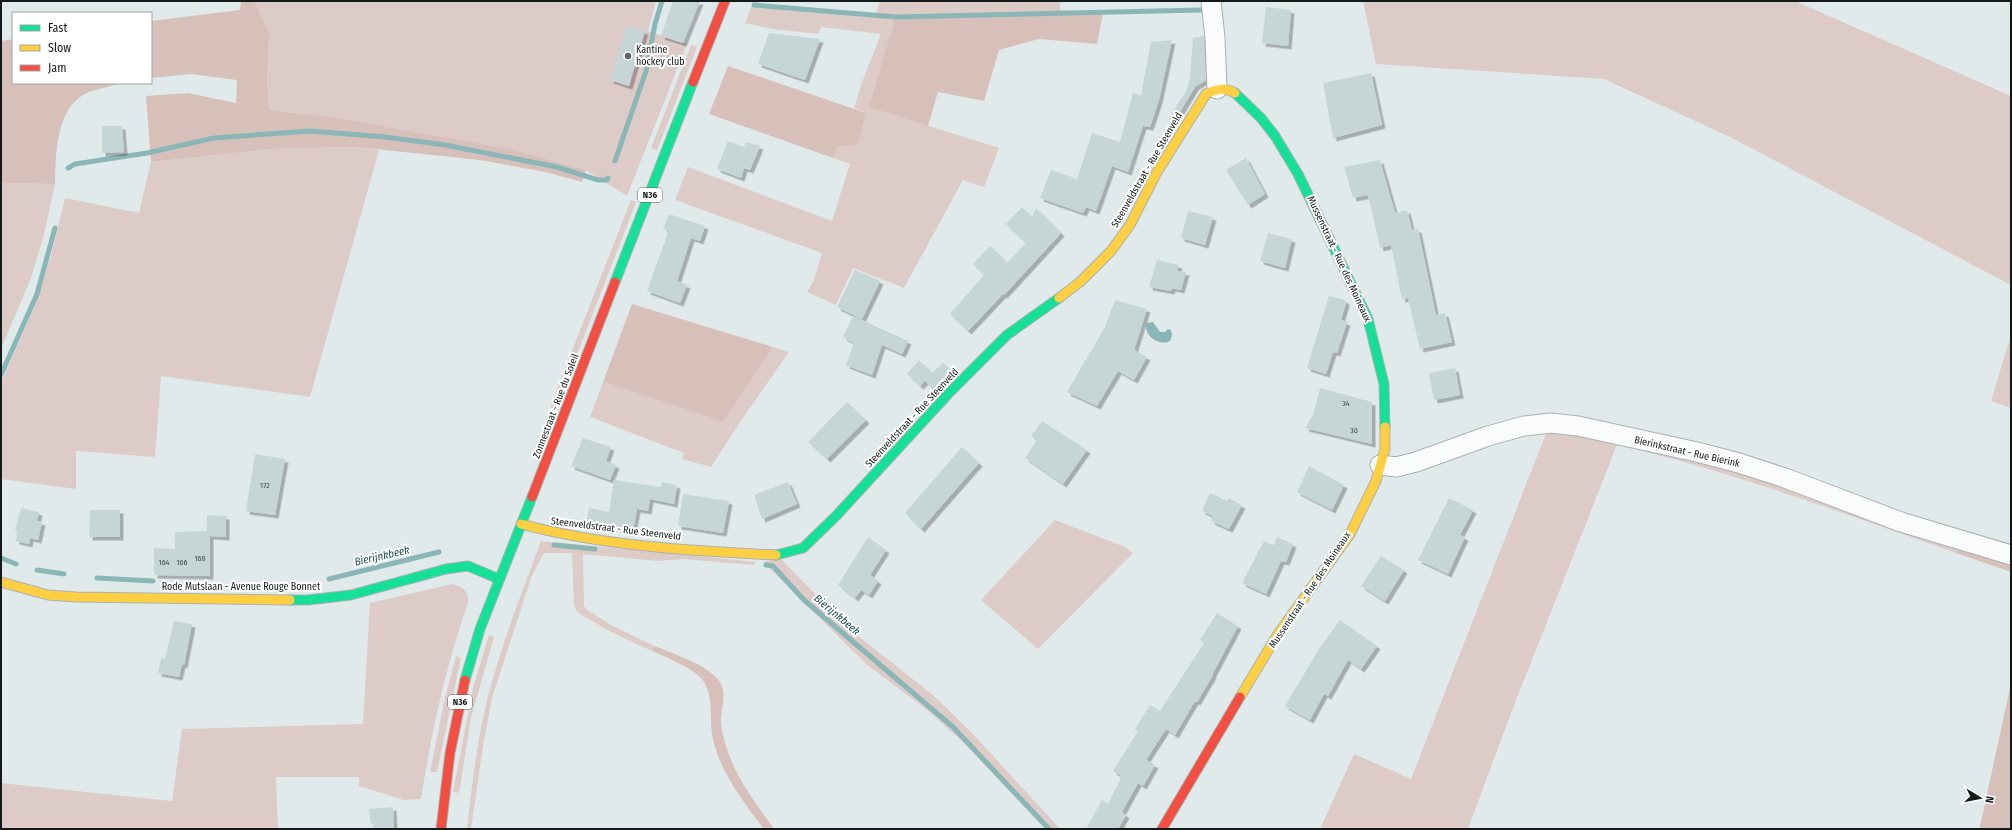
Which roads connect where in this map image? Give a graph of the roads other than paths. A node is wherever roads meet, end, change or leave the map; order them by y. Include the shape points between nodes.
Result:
1 (725, 1) edge
2 (1211, 1) edge
3 (1216, 89) junction
4 (1380, 465) junction
5 (521, 524) junction
6 (2011, 555) edge
7 (499, 579) junction
8 (1, 582) edge
9 (441, 829) edge
10 (1162, 829) edge

1 - 5 street, Zonnestraat - Rue du Soleil / N36
2 - 3 street
3 - 4 street, Mussenstraat - Rue des Moineaux via 1230,90 1238,95 1275,136 1298,174 1368,319 1384,384 1385,449
3 - 5 street, Steenveldstraat - Rue Steenveld via 1206,94 1192,114 1157,172 1130,225 1111,250 1080,282 1007,335 803,548 777,555 698,551 558,534
4 - 6 street, Bierinkstraat - Rue Bierink via 1396,467 1416,462 1524,426 1551,423 1578,426 1732,461 1785,478 1901,522
4 - 10 street, Mussenstraat - Rue des Moineaux via 1376,481 1350,534 1278,634
5 - 7 street, Zonnestraat - Rue du Soleil / N36
7 - 8 street, Rode Mutslaan - Avenue Rouge Bonnet via 468,566 446,569 351,595 308,600 48,595
7 - 9 street, Zonnestraat - Rue du Soleil / N36 via 480,629 462,695 448,770

